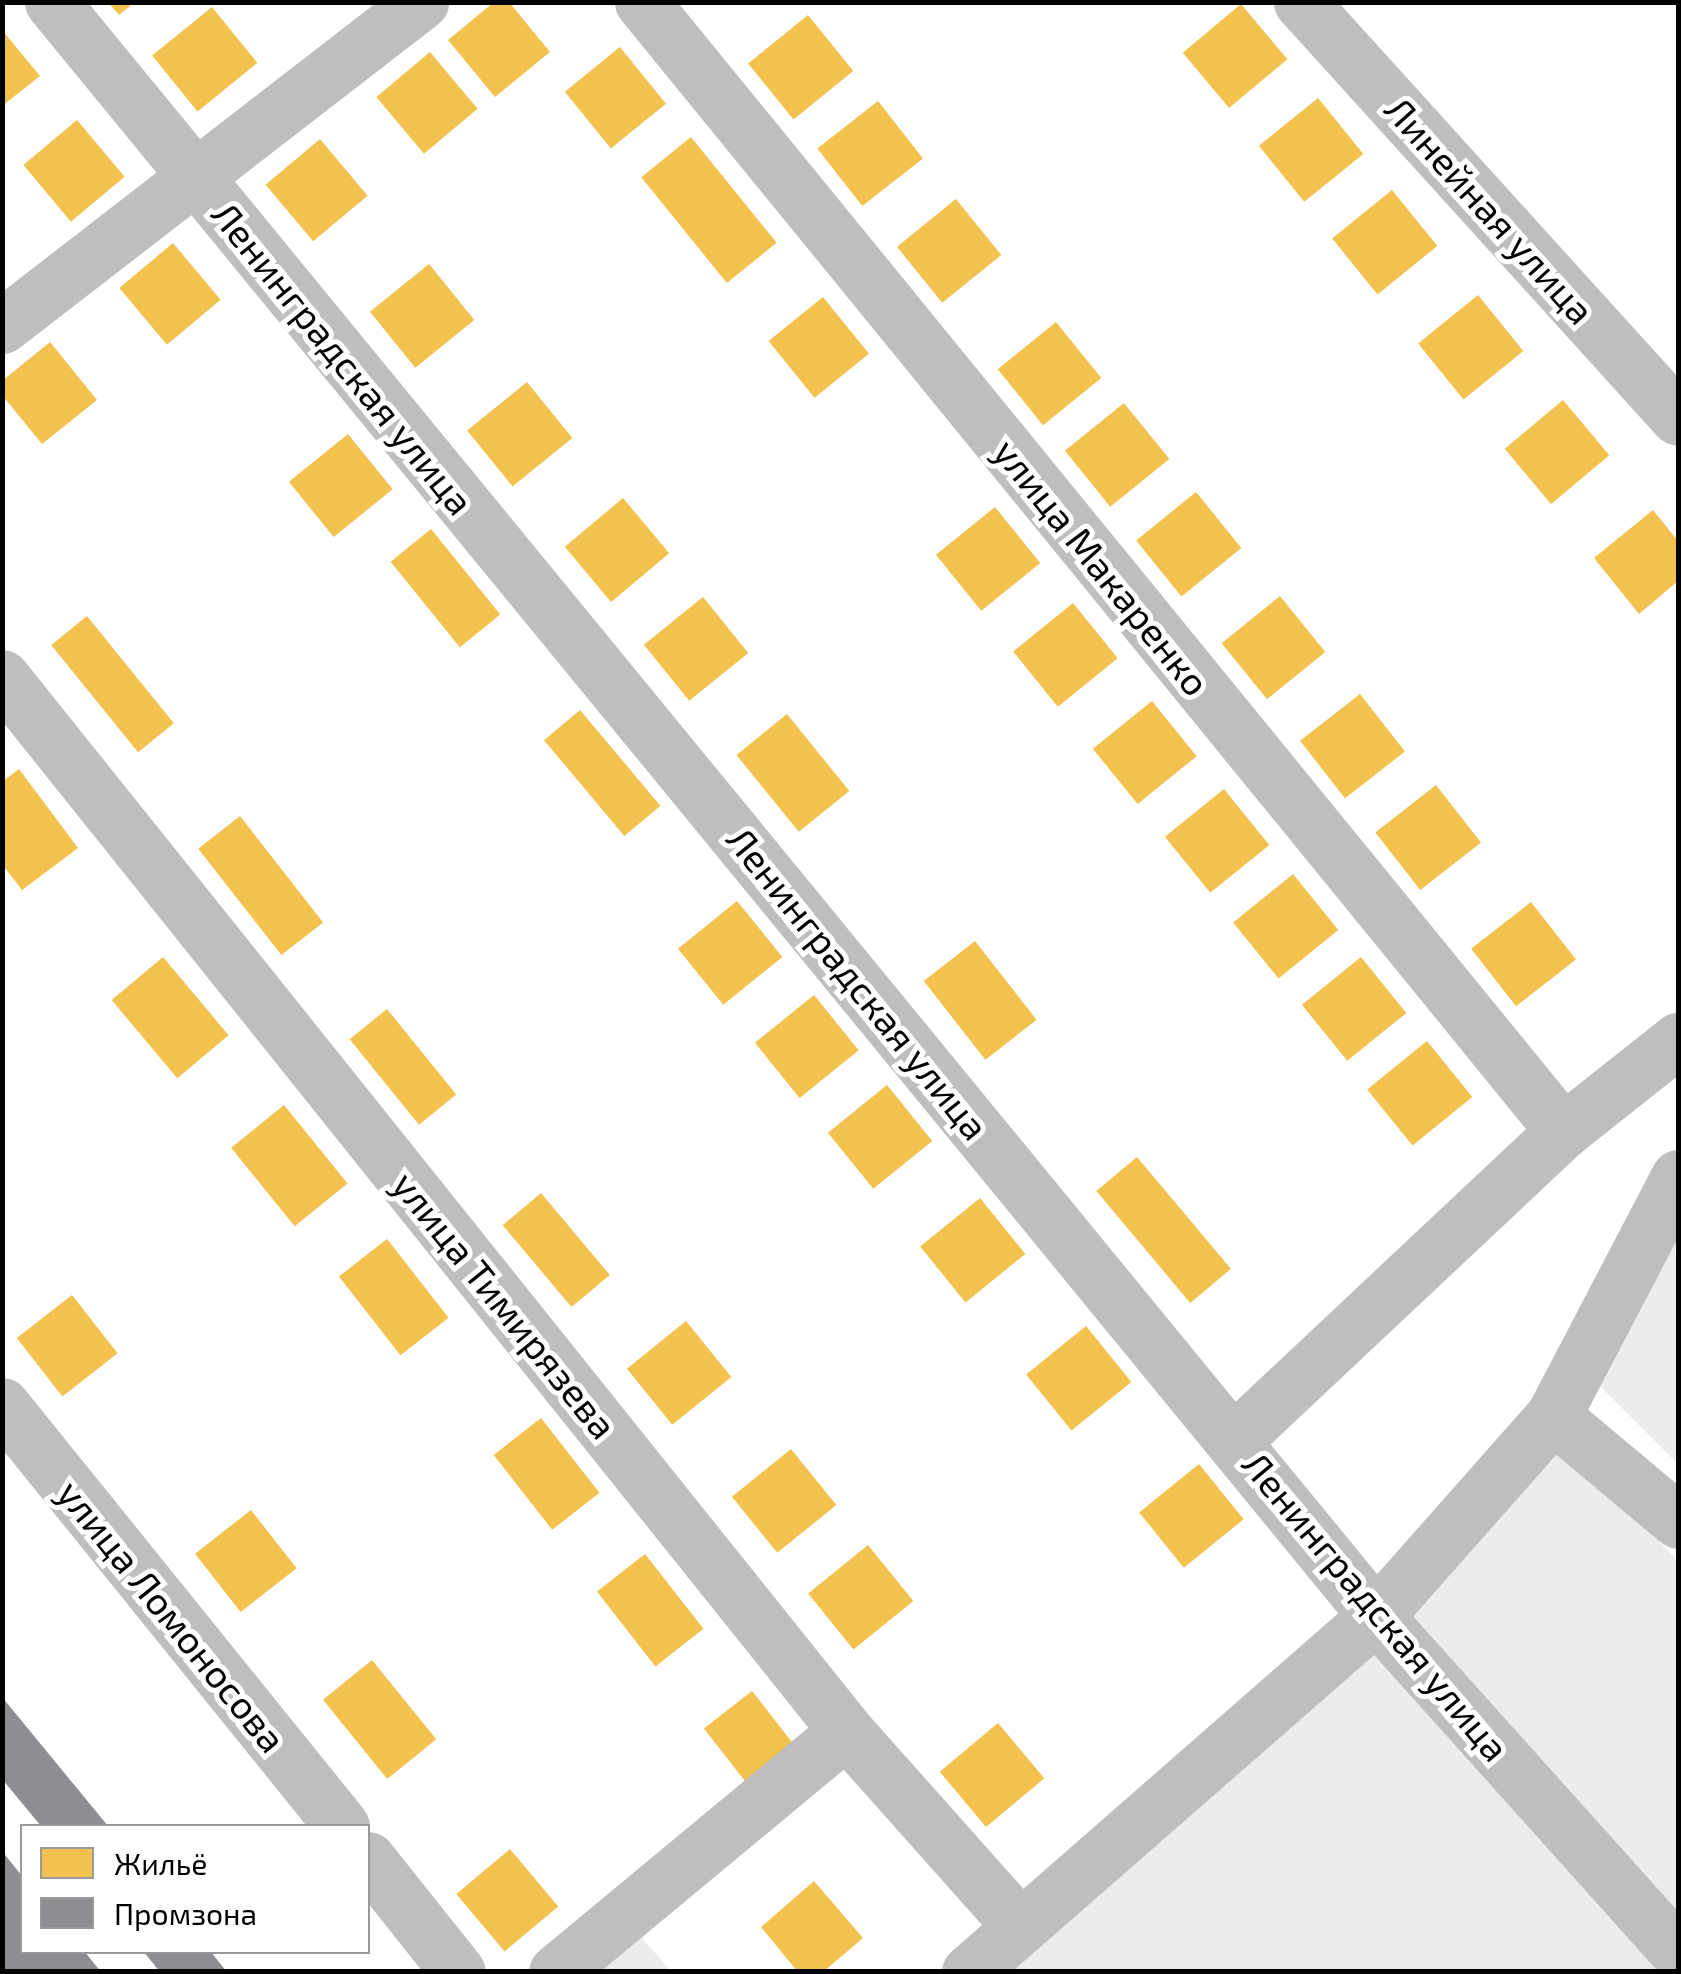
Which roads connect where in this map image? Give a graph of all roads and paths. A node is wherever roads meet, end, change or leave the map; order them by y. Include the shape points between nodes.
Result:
1 (52, 2) edge
2 (421, 2) edge
3 (642, 2) edge
4 (1300, 2) edge
5 (196, 178) junction
6 (2, 326) edge
7 (1678, 418) edge
8 (2, 677) edge
9 (1678, 1040) edge
10 (1562, 1132) junction
11 (1678, 1177) edge
12 (2, 1405) edge
13 (1553, 1416) junction
14 (1234, 1440) junction
15 (1678, 1521) edge
16 (1376, 1616) junction
17 (846, 1730) junction
18 (340, 1824) edge
19 (370, 1861) edge
20 (1678, 1952) edge
21 (992, 1957) edge
22 (458, 1972) edge
23 (556, 1972) edge

1 - 5 street, Ленинградская улица
2 - 5 street
3 - 10 street, улица Макаренко
4 - 7 street, Линейная улица
5 - 6 street
5 - 14 street, Ленинградская улица
8 - 17 street, улица Тимирязева
9 - 10 street
10 - 14 street
11 - 13 street
12 - 18 street, улица Ломоносова
13 - 15 street
13 - 16 street
14 - 16 street, Ленинградская улица
16 - 20 street, Ленинградская улица
16 - 21 street
17 - 21 street, улица Тимирязева
17 - 23 street
19 - 22 street

